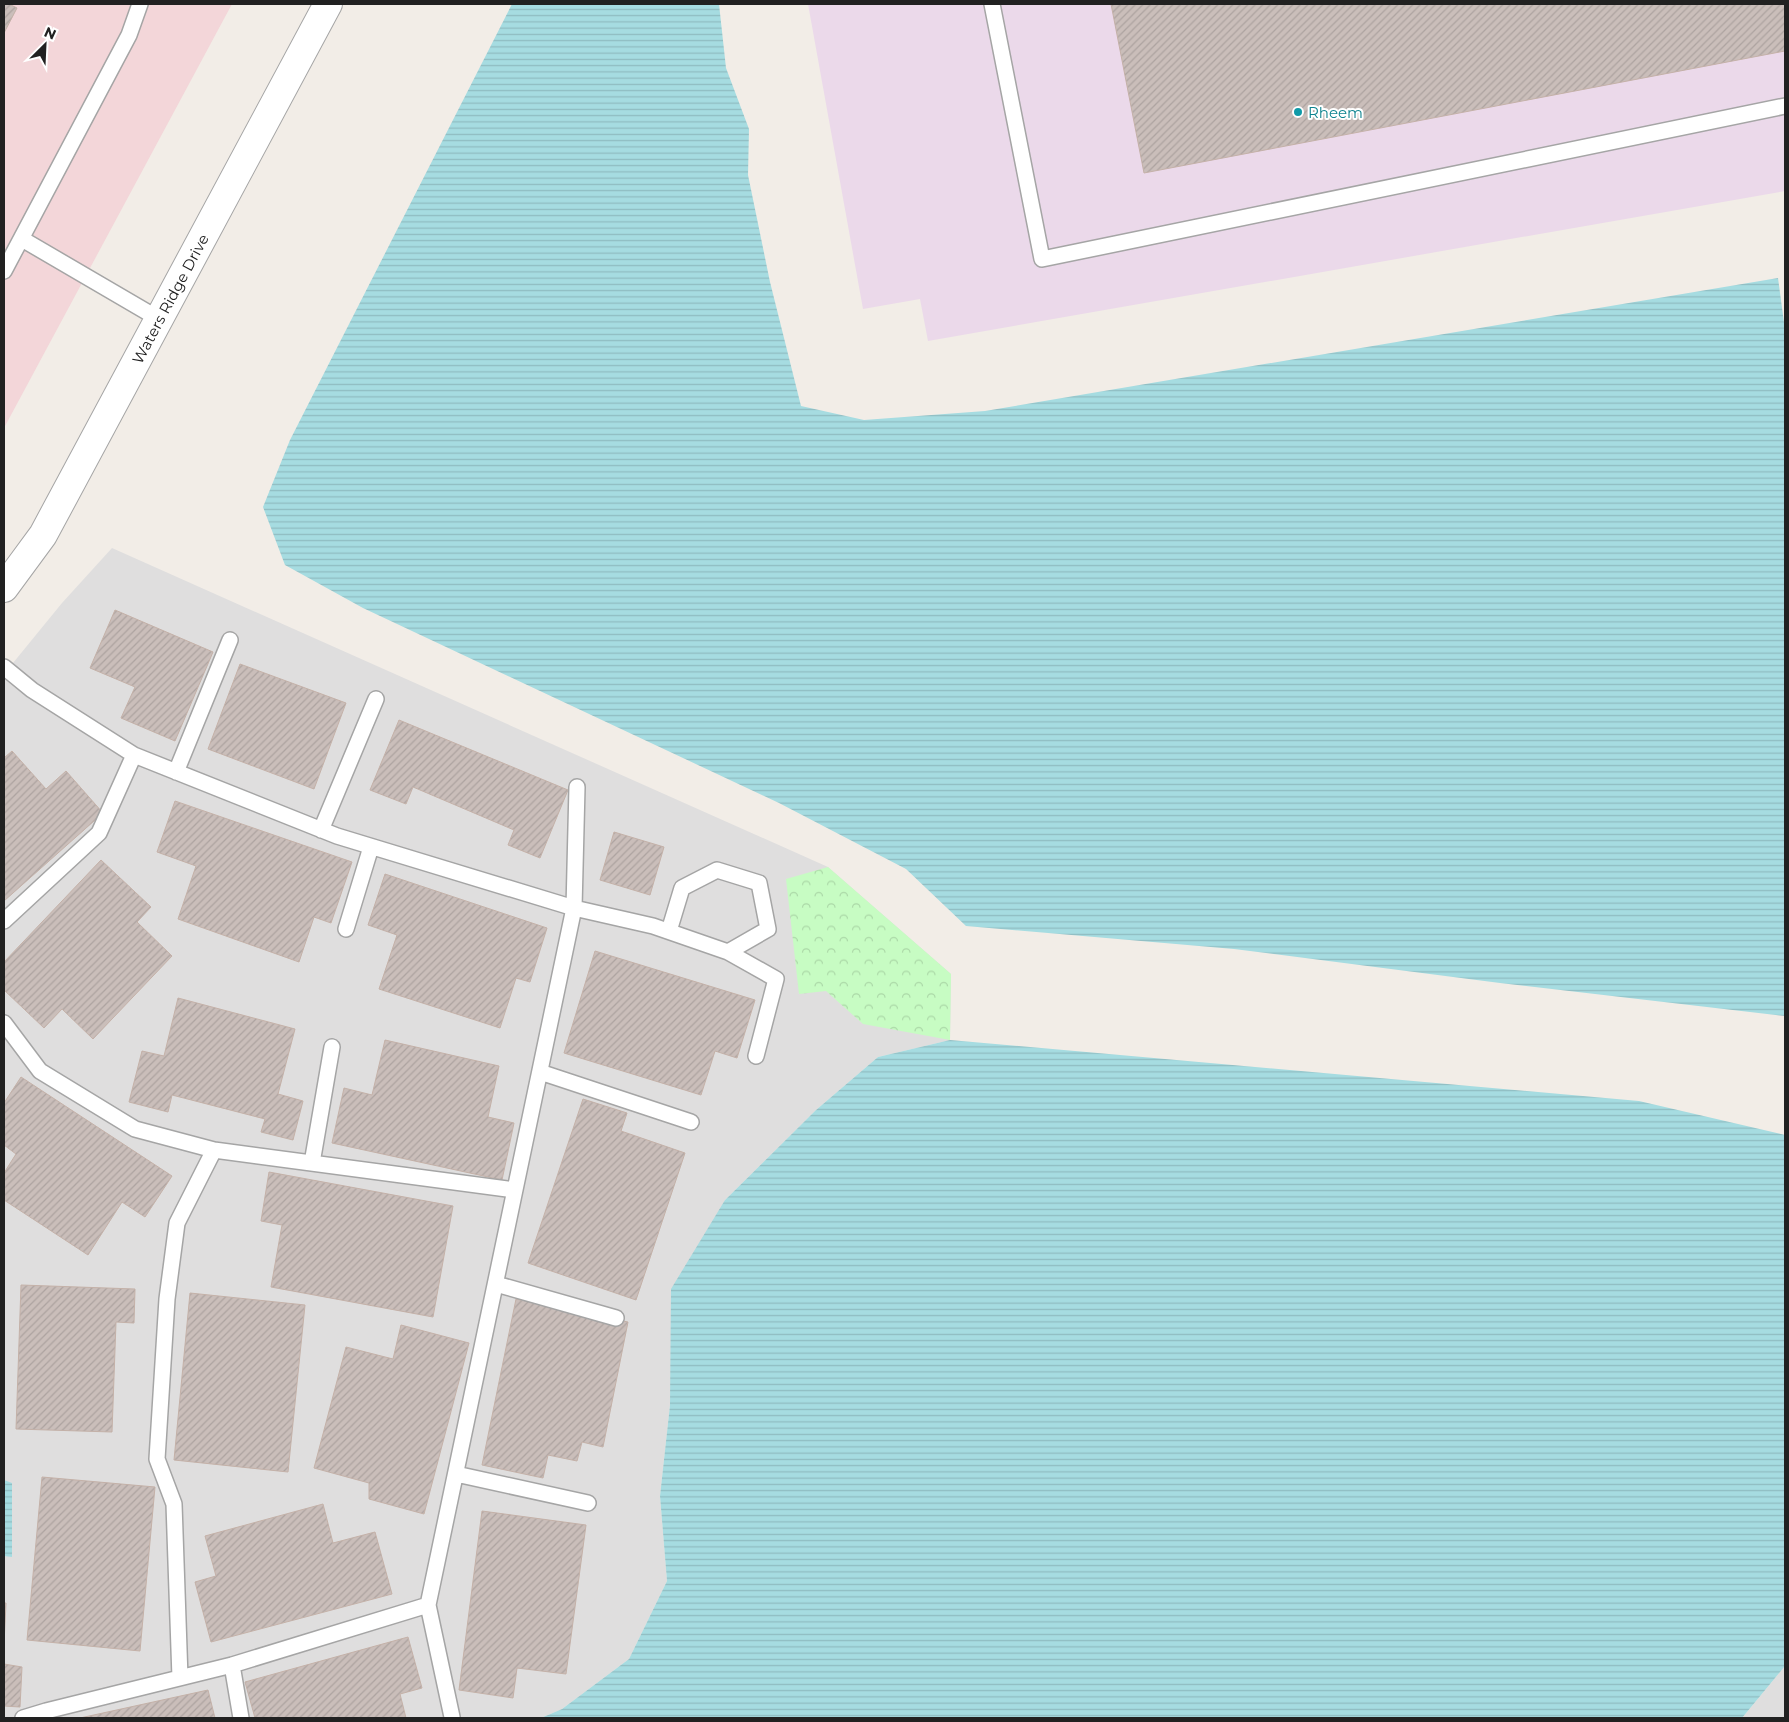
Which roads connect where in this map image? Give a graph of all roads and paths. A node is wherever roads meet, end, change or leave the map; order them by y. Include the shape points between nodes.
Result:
1 (140, 4) edge
2 (328, 4) edge
3 (992, 4) edge
4 (1785, 106) edge
5 (22, 239) junction
6 (4, 272) edge
7 (159, 319) junction
8 (4, 588) edge
9 (230, 640) dead end
10 (4, 667) edge
11 (376, 699) dead end
12 (134, 755) junction
13 (176, 772) junction
14 (577, 787) dead end
15 (321, 830) junction
16 (371, 847) junction
17 (574, 908) junction
18 (4, 921) edge
19 (346, 929) dead end
20 (669, 931) junction
21 (728, 952) junction
22 (4, 1023) edge
23 (332, 1047) dead end
24 (756, 1056) dead end
25 (540, 1072) junction
26 (691, 1122) dead end
27 (214, 1150) junction
28 (312, 1163) junction
29 (515, 1190) junction
30 (496, 1284) junction
31 (616, 1318) dead end
32 (456, 1474) junction
33 (588, 1503) dead end
34 (428, 1605) junction
35 (232, 1665) junction
36 (180, 1678) junction
37 (28, 1717) edge
38 (452, 1717) dead end
39 (241, 1718) edge

1 - 5 lane via 128,35
2 - 7 street, Waters Ridge Drive
3 - 4 lane via 1042,259
5 - 6 lane
5 - 7 lane
7 - 8 street, Waters Ridge Drive via 43,535
9 - 13 lane
10 - 12 lane via 32,690
11 - 15 lane
12 - 13 lane
12 - 18 lane via 99,833
13 - 15 lane
14 - 17 lane
15 - 16 lane
16 - 17 lane
16 - 19 lane
17 - 20 lane
17 - 25 lane
20 - 21 lane
20 - 21 lane via 682,888 717,870 759,883 768,929
21 - 24 lane via 776,979
22 - 27 lane via 40,1071 135,1129
23 - 28 lane
25 - 26 lane
25 - 29 lane
27 - 28 lane
27 - 36 lane via 177,1223 166,1299 157,1459 174,1504
28 - 29 lane
29 - 30 lane
30 - 31 lane
30 - 32 lane
32 - 33 lane
32 - 34 lane
34 - 35 lane
34 - 38 lane
35 - 36 lane
35 - 39 lane
36 - 37 lane

